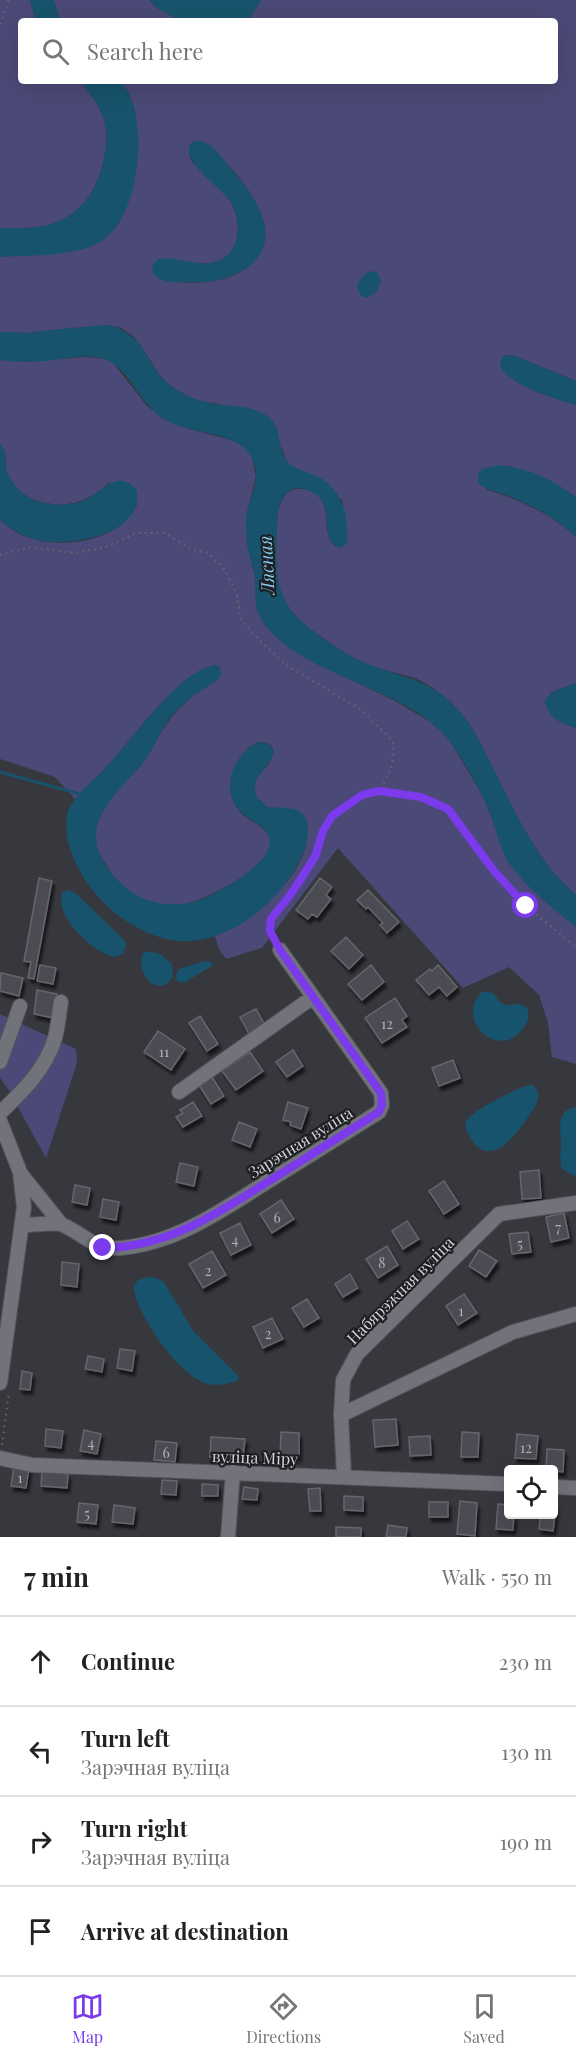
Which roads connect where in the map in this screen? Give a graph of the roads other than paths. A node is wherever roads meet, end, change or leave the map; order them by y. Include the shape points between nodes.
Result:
1 (280, 950) road end
2 (313, 997) junction
3 (61, 1002) dead end
4 (20, 1006) dead end
5 (0, 1062) edge
6 (179, 1092) dead end
7 (0, 1113) edge
8 (0, 1121) edge
9 (20, 1172) junction
10 (576, 1203) edge
11 (61, 1224) junction
12 (22, 1225) junction
13 (576, 1314) edge
14 (0, 1383) edge
15 (341, 1415) junction
16 (0, 1458) edge
17 (233, 1472) junction
18 (344, 1476) junction
19 (504, 1484) edge
20 (558, 1487) edge
21 (576, 1488) edge
22 (228, 1537) edge

1 - 2 street, Зарэчная вуліца
2 - 6 street
2 - 11 street, Зарэчная вуліца via 381,1093 379,1112 184,1231 147,1243 103,1248
3 - 7 street via 55,1038 45,1063
4 - 5 street
8 - 9 street
9 - 11 street, Зарэчная вуліца
9 - 12 street
10 - 15 street, Набярэжная вуліца via 499,1214 357,1354 343,1380
11 - 12 street
12 - 14 street
13 - 15 street via 513,1332
15 - 18 street, Набярэжная вуліца
16 - 17 street, вуліца Міру via 32,1465
17 - 18 street, вуліца Міру
17 - 22 street
18 - 19 street, вуліца Міру
20 - 21 street

